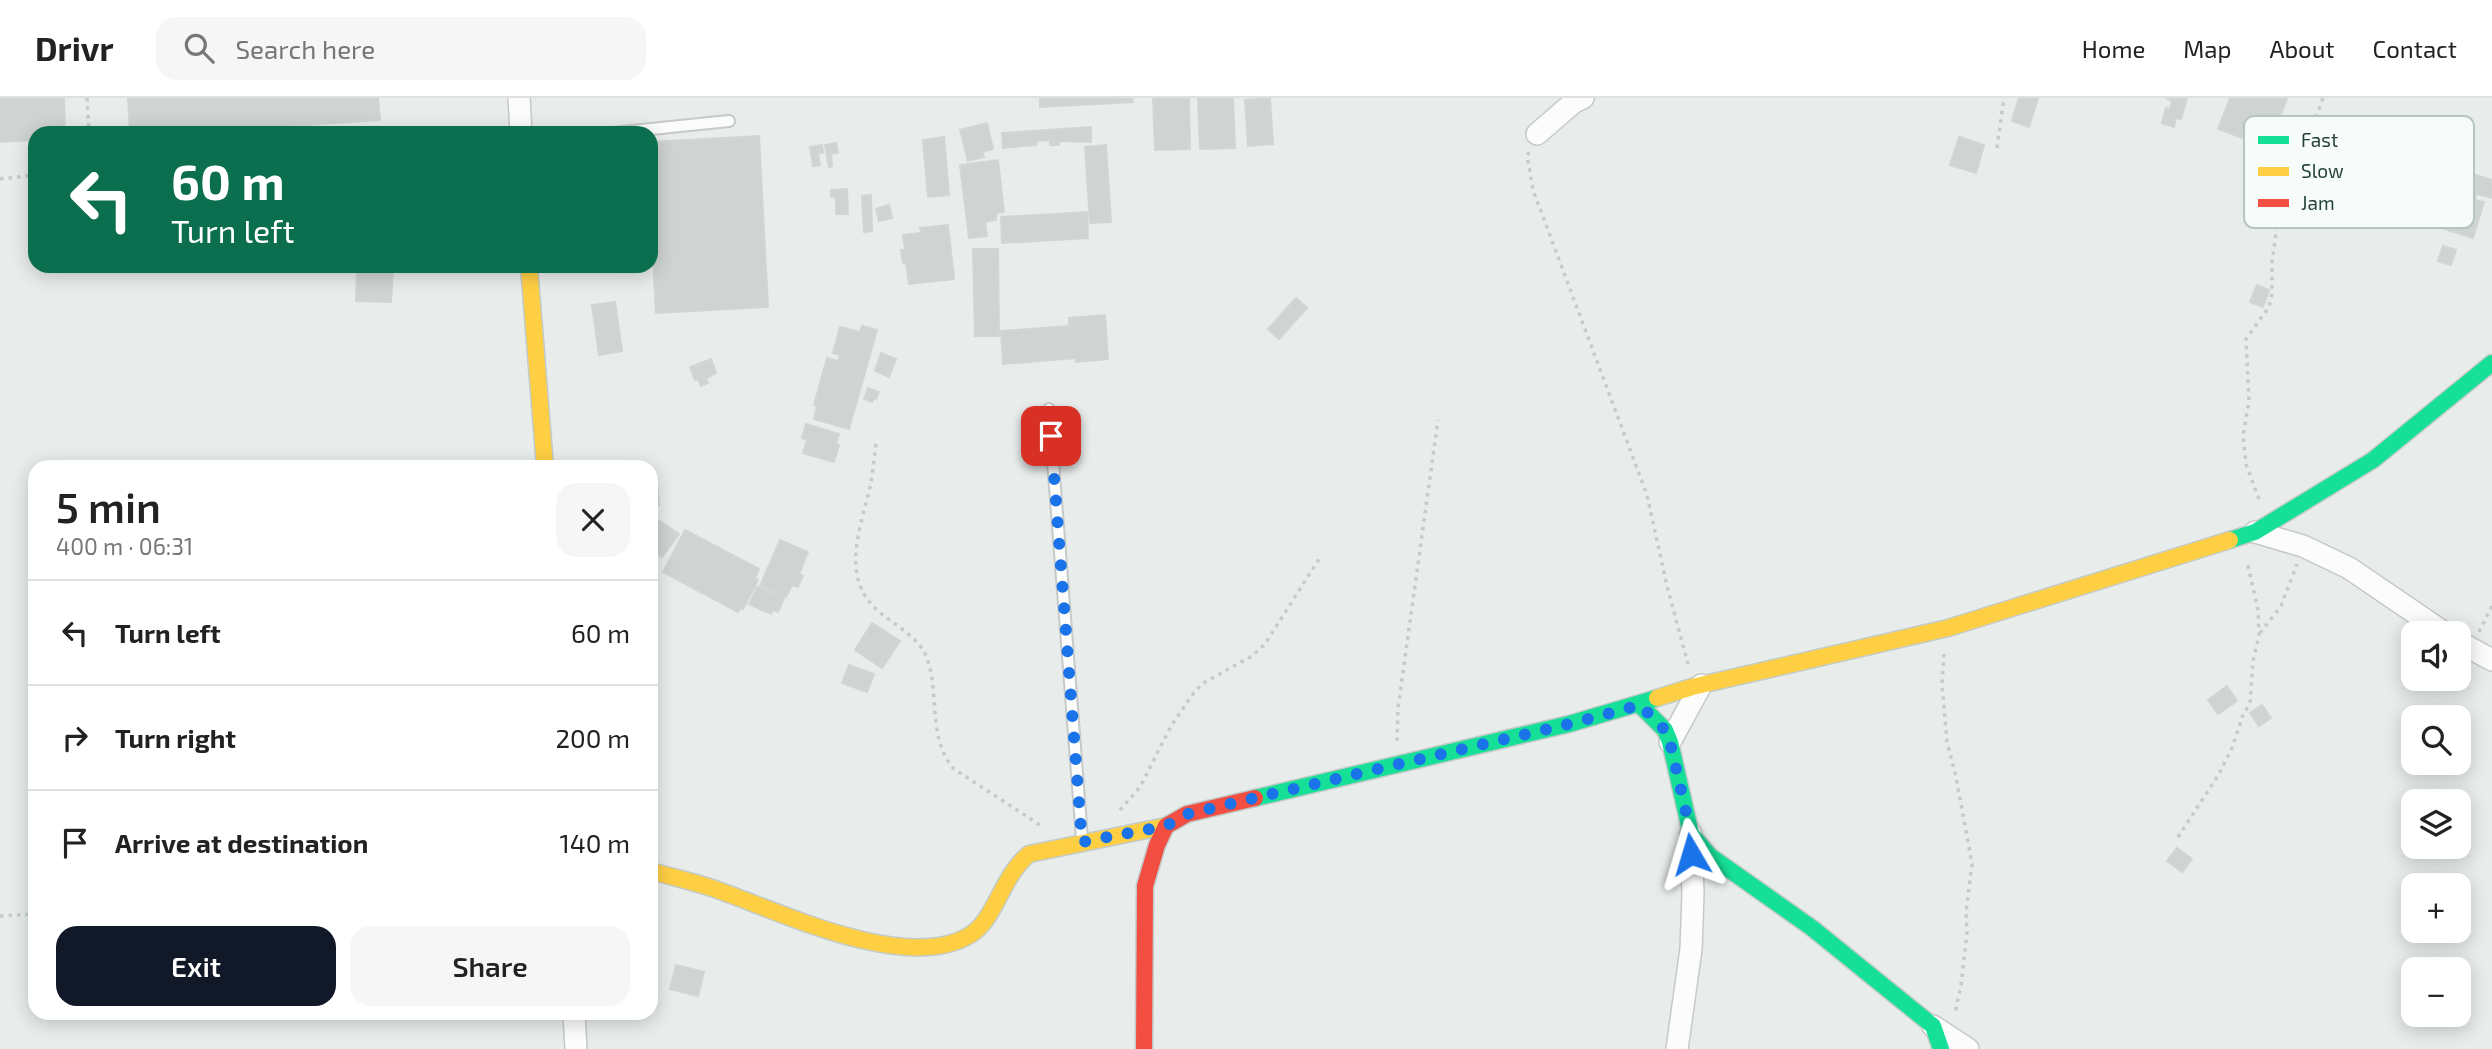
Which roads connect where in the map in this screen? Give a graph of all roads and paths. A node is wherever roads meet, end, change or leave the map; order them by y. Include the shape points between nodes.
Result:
1 (87, 98) edge
2 (519, 98) edge
3 (1583, 98) edge
4 (2004, 98) edge
5 (2323, 98) edge
6 (2316, 116) edge
7 (729, 121) dead end
8 (89, 126) edge
9 (521, 126) edge
10 (658, 128) edge
11 (1537, 134) joint
12 (1997, 148) dead end
13 (28, 176) edge
14 (0, 179) edge
15 (2277, 228) edge
16 (530, 273) edge
17 (2492, 363) edge
18 (2492, 388) edge
19 (2461, 389) junction
20 (1049, 409) dead end
21 (1438, 420) dead end
22 (877, 444) dead end
23 (544, 460) edge
24 (2257, 530) junction
25 (2303, 546) junction
26 (1319, 559) dead end
27 (2492, 606) edge
28 (2427, 621) edge
29 (1948, 628) junction
30 (2259, 635) junction
31 (2471, 636) edge
32 (2471, 650) edge
33 (2492, 660) edge
34 (1696, 686) junction
35 (1640, 705) junction
36 (1670, 742) junction
37 (1396, 764) junction
38 (1166, 826) junction
39 (1691, 834) junction
40 (2178, 837) dead end
41 (1083, 841) junction
42 (658, 873) edge
43 (28, 914) edge
44 (0, 916) edge
45 (574, 1020) edge
46 (1941, 1037) edge
47 (576, 1049) edge
48 (1144, 1049) edge
49 (1676, 1049) edge
50 (1968, 1049) edge

1 - 8 path
2 - 9 street
3 - 11 street
4 - 12 path
5 - 6 path
7 - 10 lane
11 - 34 path via 1527,156 1533,190 1647,495
13 - 14 path
15 - 24 path via 2269,307 2246,339 2249,401 2243,436 2246,464 2258,496
16 - 23 street
17 - 19 street
18 - 19 street
19 - 24 street via 2373,460
20 - 41 lane
21 - 37 path via 1398,708
22 - 41 path via 855,548 857,576 874,607 924,648 945,759 965,776
24 - 25 street
24 - 29 street
24 - 30 path
25 - 28 street via 2348,568
25 - 30 path via 2281,606
26 - 41 path via 1265,643 1195,691 1140,786
27 - 31 path
29 - 34 street
29 - 46 path via 1942,708 1972,864 1961,985
30 - 40 path via 2250,703 2232,748
32 - 33 street
34 - 35 street
34 - 36 street
35 - 36 street via 1665,730
35 - 37 street
36 - 39 street
37 - 38 street via 1187,814
38 - 41 street
38 - 48 street via 1145,886
39 - 46 street via 1710,856 1812,928
39 - 49 street via 1691,949
41 - 42 street via 1029,854 1016,865 985,923 970,936 905,948 824,931 721,891
43 - 44 path
45 - 47 street
46 - 50 street

